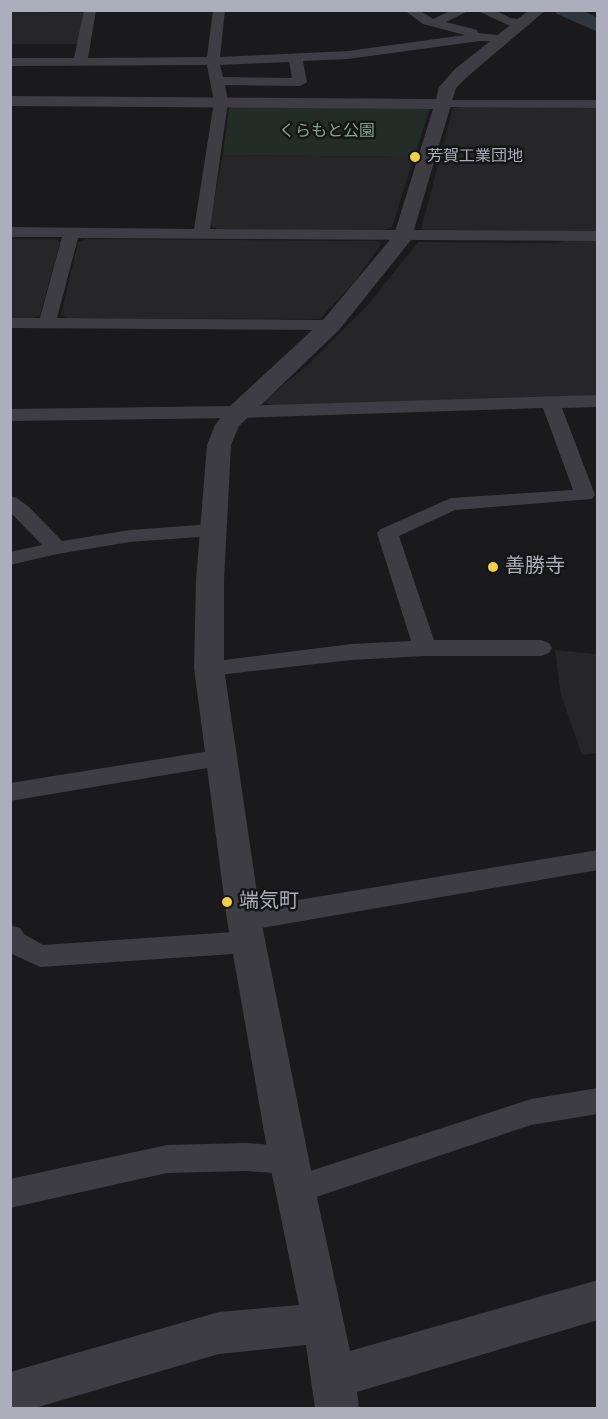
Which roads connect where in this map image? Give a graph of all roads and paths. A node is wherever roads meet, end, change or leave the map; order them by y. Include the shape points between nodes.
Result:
1 (90, 10) edge
2 (219, 10) edge
3 (410, 10) edge
4 (464, 10) edge
5 (482, 10) edge
6 (433, 23) junction
7 (511, 28) edge
8 (295, 56) junction
9 (213, 61) junction
10 (11, 62) edge
11 (80, 62) junction
12 (10, 69) edge
13 (95, 81) dead end
14 (195, 81) dead end
15 (217, 81) junction
16 (10, 101) edge
17 (88, 102) junction
18 (221, 102) junction
19 (442, 104) junction
20 (597, 104) edge
21 (10, 232) edge
22 (71, 233) junction
23 (201, 234) junction
24 (404, 236) junction
25 (597, 236) edge
26 (10, 323) edge
27 (47, 323) junction
28 (332, 326) junction
29 (597, 401) edge
30 (550, 402) junction
31 (237, 412) junction
32 (10, 415) edge
33 (10, 502) edge
34 (213, 530) junction
35 (57, 548) junction
36 (10, 559) edge
37 (425, 648) junction
38 (542, 648) dead end
39 (209, 668) junction
40 (222, 758) junction
41 (10, 792) edge
42 (596, 861) edge
43 (246, 932) junction
44 (10, 936) edge
45 (597, 1101) edge
46 (292, 1175) junction
47 (10, 1194) edge
48 (597, 1300) edge
49 (324, 1323) junction
50 (335, 1393) edge
51 (10, 1394) edge

1 - 11 street
2 - 9 street
3 - 6 street
4 - 6 street
5 - 7 street via 508,21
6 - 7 street
7 - 8 street via 348,54
7 - 19 street via 448,87
8 - 9 street
8 - 15 street via 300,82
9 - 11 street
9 - 15 street
10 - 11 street
10 - 12 street
13 - 17 street
14 - 15 street
15 - 18 street
16 - 17 street
17 - 18 street
18 - 19 street
18 - 23 street
19 - 20 street
19 - 24 street
21 - 22 street
22 - 23 street
22 - 27 street
23 - 24 street
24 - 25 street
24 - 28 street
26 - 27 street
27 - 28 street
28 - 31 street
29 - 30 street
30 - 31 street
30 - 37 street via 585,495 451,504 388,533
31 - 32 street
31 - 34 street via 219,445
33 - 35 street
34 - 35 street via 130,536
34 - 39 street
35 - 36 street
37 - 38 street
37 - 39 street
39 - 40 street
40 - 41 street
40 - 43 street
42 - 43 street
43 - 44 street via 40,956
43 - 46 street
45 - 46 street via 531,1112
46 - 47 street via 246,1157 167,1159
46 - 49 street
48 - 50 street
49 - 50 street
49 - 51 street via 219,1333

